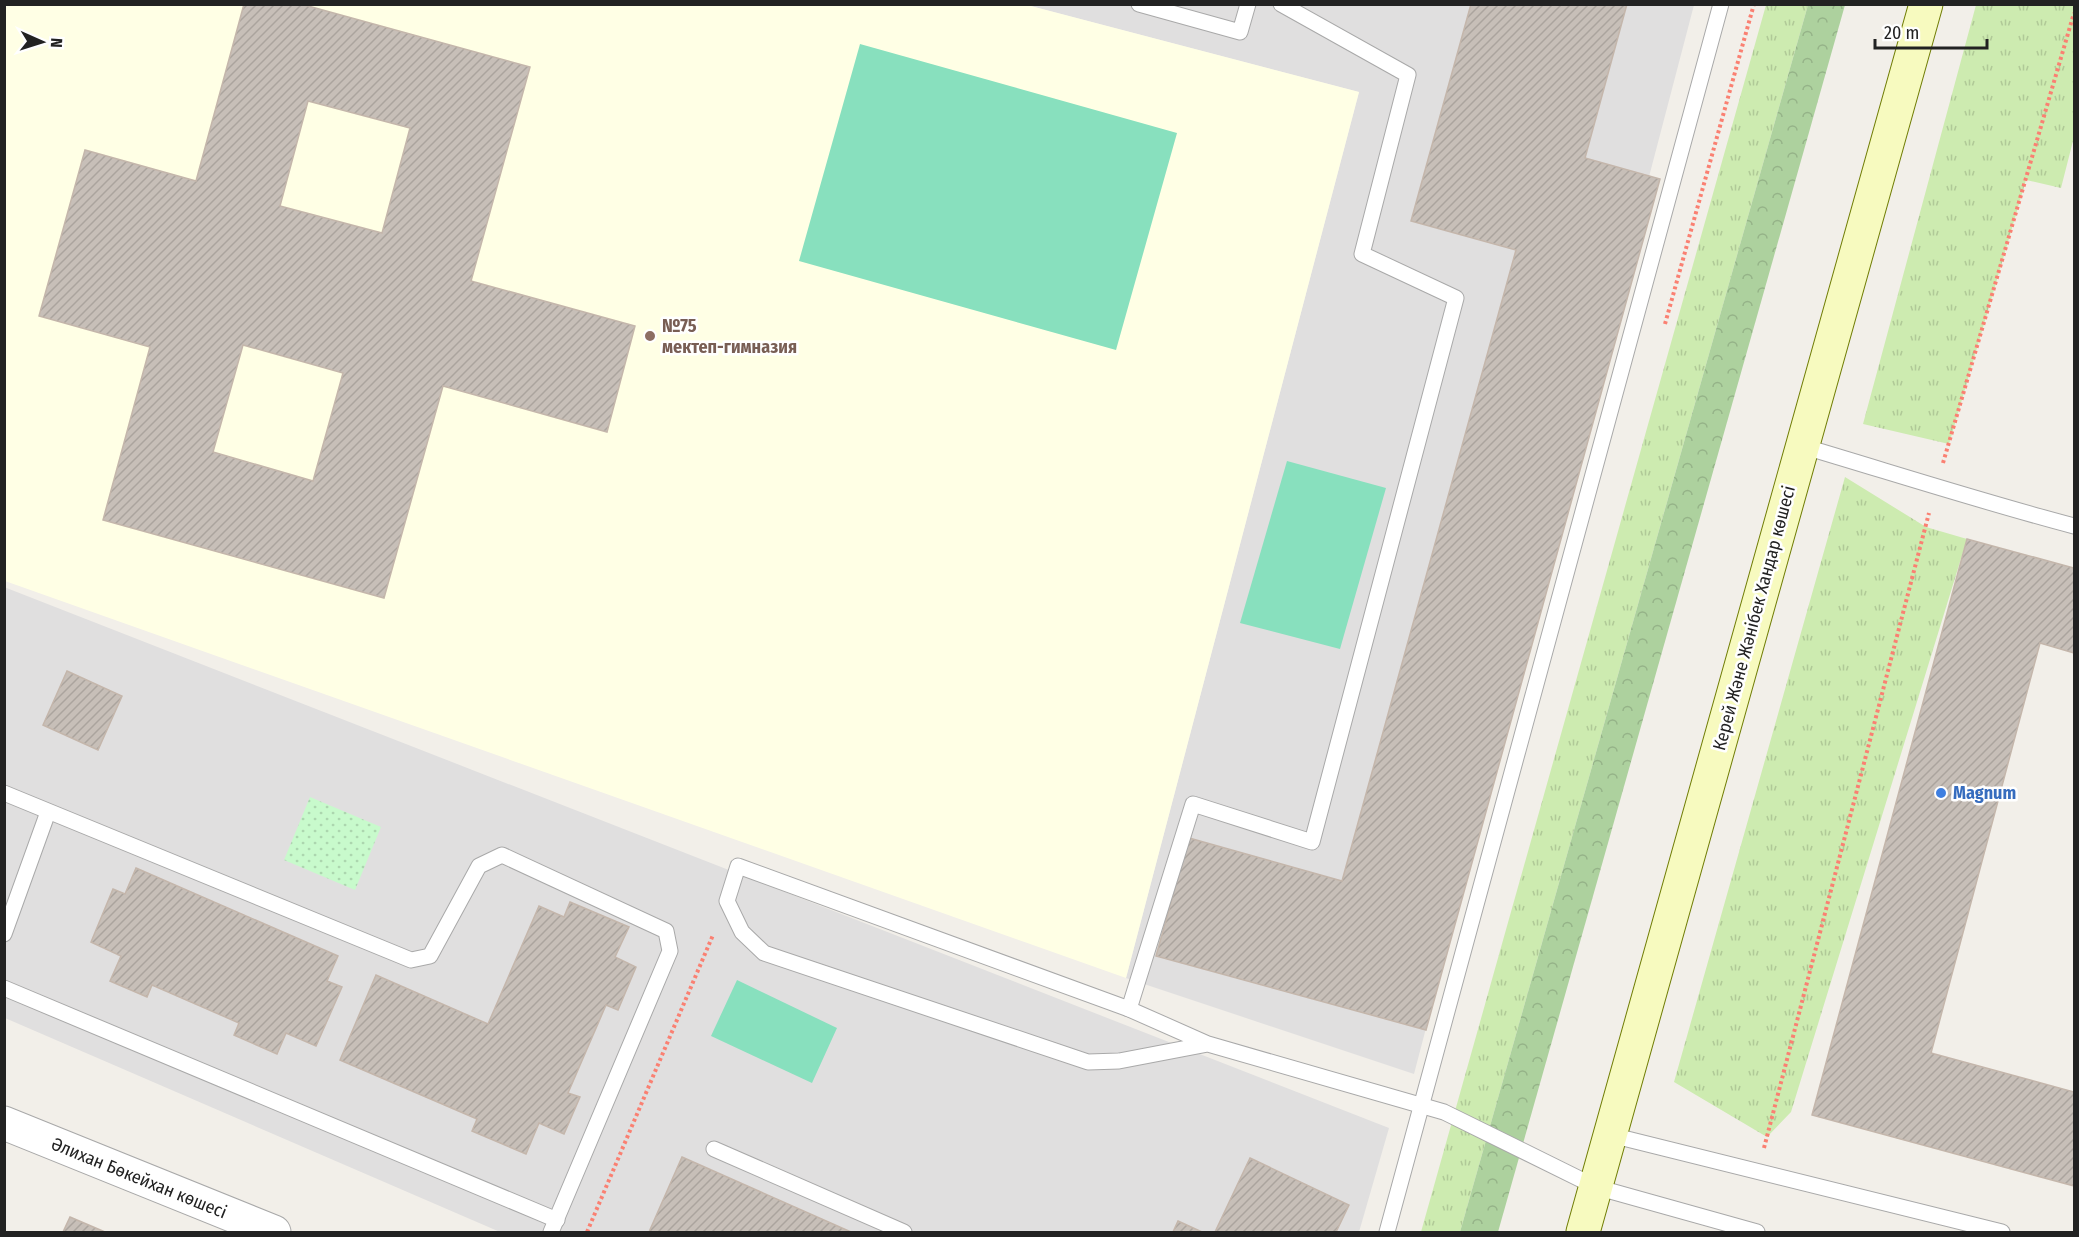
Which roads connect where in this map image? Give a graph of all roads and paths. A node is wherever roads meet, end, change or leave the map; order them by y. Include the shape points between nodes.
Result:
1 (1138, 4) edge
2 (1248, 4) edge
3 (1281, 4) edge
4 (1721, 4) edge
5 (1926, 4) edge
6 (2074, 13) edge
7 (1802, 446) junction
8 (1937, 486) junction
9 (2074, 526) edge
10 (4, 793) edge
11 (48, 813) junction
12 (727, 901) junction
13 (4, 934) edge
14 (4, 988) edge
15 (1129, 1009) junction
16 (1208, 1044) junction
17 (1423, 1105) junction
18 (4, 1123) edge
19 (1611, 1136) junction
20 (714, 1149) dead end
21 (1757, 1173) junction
22 (1596, 1187) junction
23 (554, 1226) edge
24 (274, 1233) edge
25 (587, 1233) edge
26 (904, 1233) edge
27 (1387, 1233) edge
28 (1583, 1233) edge
29 (1757, 1233) edge
30 (2002, 1233) edge

1 - 2 lane via 1240,32
3 - 15 lane via 1408,75 1362,254 1456,298 1312,842 1193,804
4 - 17 lane
5 - 7 main road, Керей Және Жәнібек Хандар көшесі
6 - 8 path
7 - 8 lane
7 - 19 main road, Керей Және Жәнібек Хандар көшесі
8 - 9 lane
8 - 21 path
10 - 11 lane
11 - 13 lane
11 - 23 lane via 411,960 430,956 479,866 502,855 666,931 670,951
12 - 15 lane via 738,866
12 - 16 lane via 742,932 764,953 1088,1062 1119,1061
12 - 25 path
14 - 23 lane
15 - 16 lane
16 - 17 lane
17 - 22 lane
17 - 27 lane
18 - 24 street, Әлихан Бөкейхан көшесі
19 - 21 lane
19 - 22 main road, Керей Және Жәнібек Хандар көшесі
20 - 26 lane
21 - 30 lane
22 - 28 main road, Керей Және Жәнібек Хандар көшесі
22 - 29 lane

